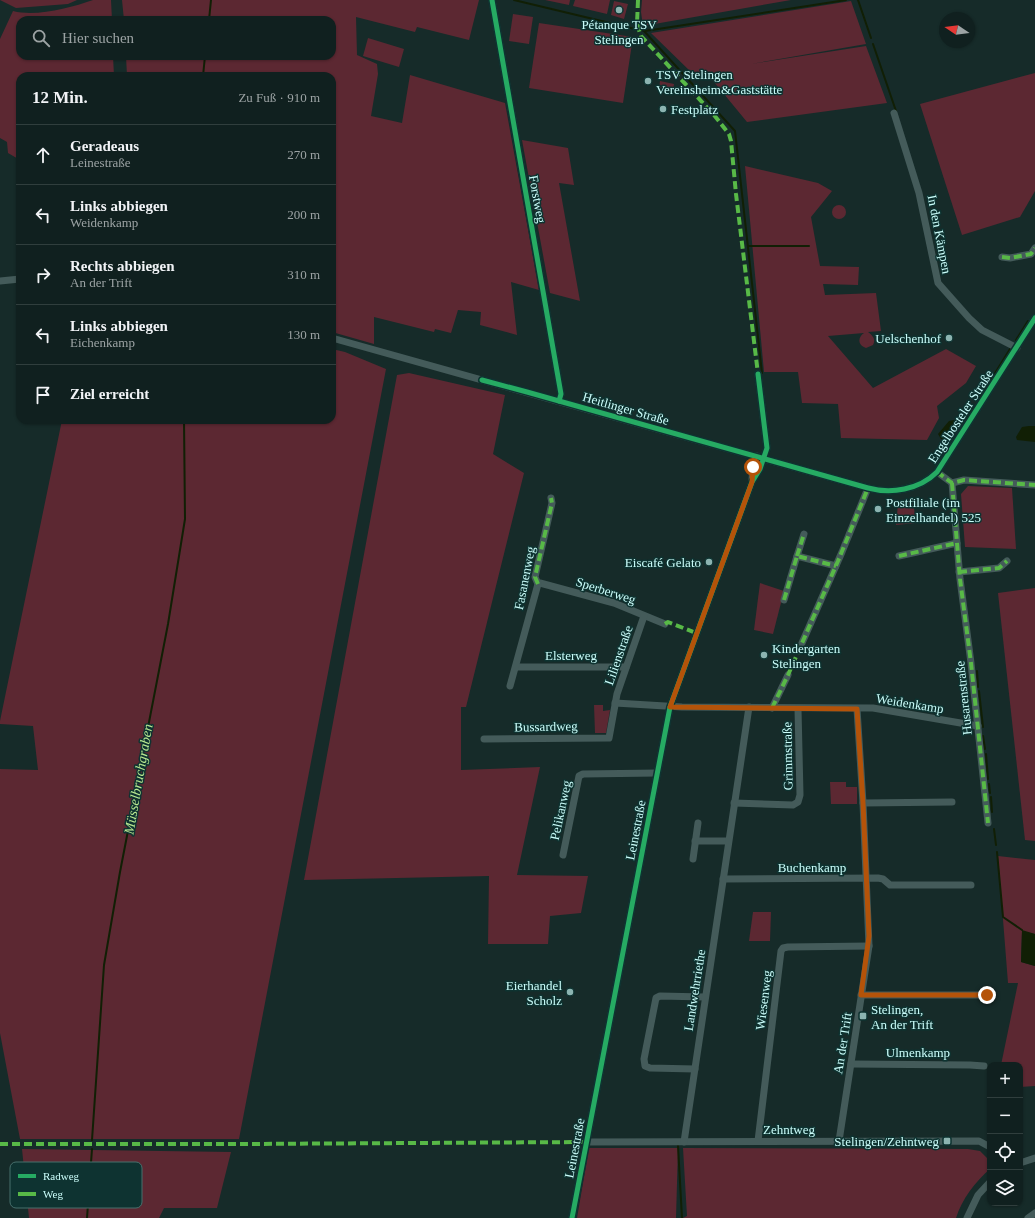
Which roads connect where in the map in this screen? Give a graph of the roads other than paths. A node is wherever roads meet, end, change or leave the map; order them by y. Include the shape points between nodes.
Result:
1 (492, 0) edge
2 (894, 113) dead end
3 (1035, 248) edge
4 (1002, 257) dead end
5 (16, 279) edge
6 (0, 281) edge
7 (1035, 318) edge
8 (336, 339) edge
9 (1017, 348) junction
10 (758, 374) dead end
11 (559, 401) junction
12 (760, 458) junction
13 (937, 472) junction
14 (952, 483) junction
15 (1035, 485) edge
16 (868, 488) junction
17 (551, 498) dead end
18 (804, 534) dead end
19 (957, 542) junction
20 (798, 556) junction
21 (899, 556) dead end
22 (1007, 561) dead end
23 (836, 566) junction
24 (959, 572) junction
25 (538, 584) junction
26 (784, 600) dead end
27 (644, 616) junction
28 (665, 624) dead end
29 (802, 643) dead end
30 (516, 667) junction
31 (626, 667) junction
32 (788, 675) dead end
33 (510, 686) dead end
34 (615, 703) junction
35 (670, 707) junction
36 (749, 707) junction
37 (772, 708) junction
38 (798, 709) junction
39 (857, 709) junction
40 (978, 726) junction
41 (609, 738) joint
42 (484, 739) dead end
43 (656, 773) junction
44 (952, 802) dead end
45 (734, 803) junction
46 (863, 803) junction
47 (698, 823) dead end
48 (988, 823) dead end
49 (696, 841) junction
50 (728, 841) junction
51 (563, 855) dead end
52 (693, 859) dead end
53 (866, 878) junction
54 (723, 880) junction
55 (971, 885) dead end
56 (868, 946) junction
57 (861, 995) junction
58 (987, 995) dead end
59 (705, 997) junction
60 (851, 1064) junction
61 (984, 1066) dead end
62 (695, 1069) junction
63 (758, 1141) junction
64 (840, 1141) junction
65 (586, 1142) junction
66 (684, 1142) junction
67 (987, 1146) edge
68 (1035, 1158) edge
69 (1023, 1162) edge
70 (987, 1185) edge
71 (1035, 1214) edge
72 (572, 1218) edge
73 (967, 1218) edge
74 (1028, 1218) edge

1 - 11 street, Forstweg via 561,394
2 - 9 street, In den Kämpen via 919,193 938,283 982,330
3 - 4 street via 1031,254
5 - 6 street
7 - 9 street, Engelbosteler Straße
8 - 11 street, Heitlinger Straße
9 - 13 street, Engelbosteler Straße
10 - 12 street, Leinestraße via 767,448
11 - 12 street, Heitlinger Straße
12 - 16 street, Engelbosteler Straße
12 - 35 street, Leinestraße via 760,469 752,482
13 - 14 street
13 - 16 street, Engelbosteler Straße via 924,482 906,488 883,491
14 - 15 street via 964,480
14 - 19 street, Husarenstraße
16 - 23 street
17 - 25 street, Fasanenweg via 535,578
18 - 20 street
19 - 21 street
19 - 24 street, Husarenstraße
20 - 23 street
20 - 26 street
22 - 24 street via 999,568
23 - 29 street
24 - 40 street, Husarenstraße
25 - 27 street, Sperberweg via 614,603
25 - 30 street, Fasanenweg
27 - 28 street, Sperberweg
27 - 31 street, Lilienstraße
30 - 31 street, Elsterweg
30 - 33 street, Fasanenweg
31 - 34 street, Lilienstraße
32 - 37 street
34 - 35 street, Lilienstraße
34 - 41 street, Lilienstraße
35 - 36 street, Weidenkamp
35 - 43 street, Leinestraße
36 - 37 street, Weidenkamp
36 - 45 street, Landwehrriethe
37 - 38 street, Weidenkamp
38 - 39 street, Weidenkamp
38 - 45 street, Grimmstraße via 798,802 793,805
39 - 40 street, Weidenkamp via 873,708
39 - 46 street, An der Trift
40 - 48 street, Husarenstraße
41 - 42 street, Bussardweg
43 - 51 street, Pelikanweg via 579,776
43 - 65 street, Leinestraße
44 - 46 street
45 - 50 street, Landwehrriethe
46 - 53 street, An der Trift
47 - 49 street
49 - 50 street
49 - 52 street
50 - 54 street, Landwehrriethe
53 - 54 street, Buchenkamp
53 - 55 street, Buchenkamp via 883,879 890,885
53 - 56 street, An der Trift
54 - 59 street, Landwehrriethe
56 - 57 street, An der Trift
56 - 63 street, Wiesenweg via 788,946 781,951
57 - 58 street
57 - 60 street, An der Trift
59 - 62 street, Landwehrriethe
59 - 62 street via 657,996 643,1064 647,1068
60 - 61 street, Ulmenkamp
60 - 64 street, An der Trift
62 - 66 street, Landwehrriethe
63 - 64 street, Zehntweg
63 - 66 street, Zehntweg
64 - 67 street, Zehntweg via 979,1141
65 - 66 street, Zehntweg
65 - 72 street, Leinestraße
68 - 69 street
70 - 73 street via 978,1195
71 - 74 street

